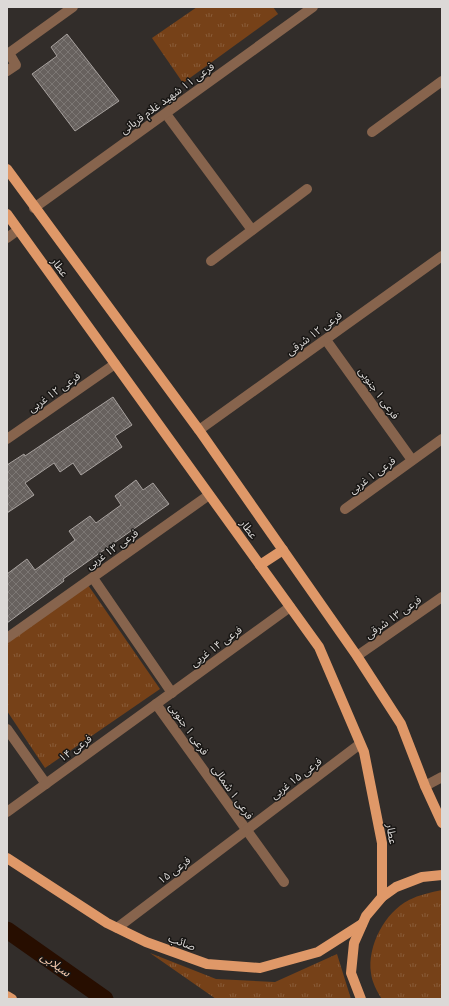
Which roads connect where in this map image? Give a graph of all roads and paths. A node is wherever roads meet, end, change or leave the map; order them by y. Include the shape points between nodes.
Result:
1 (73, 7) edge
2 (313, 7) edge
3 (7, 71) edge
4 (442, 81) edge
5 (166, 114) junction
6 (372, 132) dead end
7 (7, 169) edge
8 (307, 190) dead end
9 (34, 208) junction
10 (7, 214) edge
11 (18, 230) junction
12 (252, 230) junction
13 (7, 238) edge
14 (442, 256) edge
15 (211, 261) dead end
16 (326, 340) junction
17 (115, 364) junction
18 (199, 430) junction
19 (7, 439) edge
20 (442, 439) edge
21 (412, 460) junction
22 (209, 495) junction
23 (345, 509) dead end
24 (283, 550) junction
25 (260, 565) junction
26 (93, 578) junction
27 (442, 597) edge
28 (290, 607) junction
29 (7, 638) edge
30 (357, 656) junction
31 (172, 693) junction
32 (156, 704) junction
33 (7, 728) edge
34 (360, 744) junction
35 (201, 767) joint
36 (442, 777) edge
37 (46, 784) junction
38 (425, 786) junction
39 (7, 812) edge
40 (442, 823) edge
41 (246, 830) junction
42 (7, 858) edge
43 (442, 875) edge
44 (284, 882) dead end
45 (382, 897) junction
46 (362, 924) junction
47 (117, 928) junction
48 (7, 996) edge
49 (12, 999) edge
50 (361, 999) edge

1 - 3 street via 9,53 16,65
2 - 5 street, فرعی ۱۱ شهید غلام قربانی
4 - 6 street
5 - 9 street, فرعی ۱۱ شهید غلام قربانی
5 - 12 street
7 - 9 main road, عطار
8 - 12 street
9 - 18 main road, عطار
10 - 11 main road, عطار
11 - 13 street
11 - 17 main road, عطار
12 - 15 street
14 - 16 street, فرعی ۱۲ شرقی
16 - 18 street, فرعی ۱۲ شرقی
16 - 21 street, فرعی ۱ جنوبی
17 - 19 street, فرعی ۱۲ غربی
17 - 22 main road, عطار
18 - 24 main road, عطار
20 - 21 street, فرعی ۱ غربی
21 - 23 street, فرعی ۱ غربی
22 - 25 main road, عطار
22 - 26 street, فرعی ۱۳ غربی
24 - 25 main road
24 - 30 main road, عطار
25 - 28 main road, عطار
26 - 29 street, فرعی ۱۳ غربی
26 - 31 street
27 - 30 street, فرعی ۱۳ شرقی
28 - 31 street, فرعی ۱۴ غربی
28 - 34 main road, عطار via 319,647
30 - 38 main road, عطار via 401,724
31 - 32 street, فرعی ۱۴ غربی
32 - 35 street, فرعی ۱ جنوبی
32 - 37 street, فرعی ۱۴
33 - 37 street
34 - 41 street, فرعی ۱۵ غربی
34 - 45 main road, عطار via 364,752 382,843
35 - 41 street, فرعی ۱ شمالی
36 - 38 street
37 - 39 street, فرعی ۱۴
38 - 40 main road, عطار
41 - 44 street
41 - 47 street, فرعی ۱۵
42 - 47 main road, صائب
43 - 45 main road via 422,878 396,887
45 - 46 main road
46 - 47 main road, صائب via 318,952 260,968 207,964 146,942
46 - 50 main road via 354,943 351,973
48 - 49 main road

